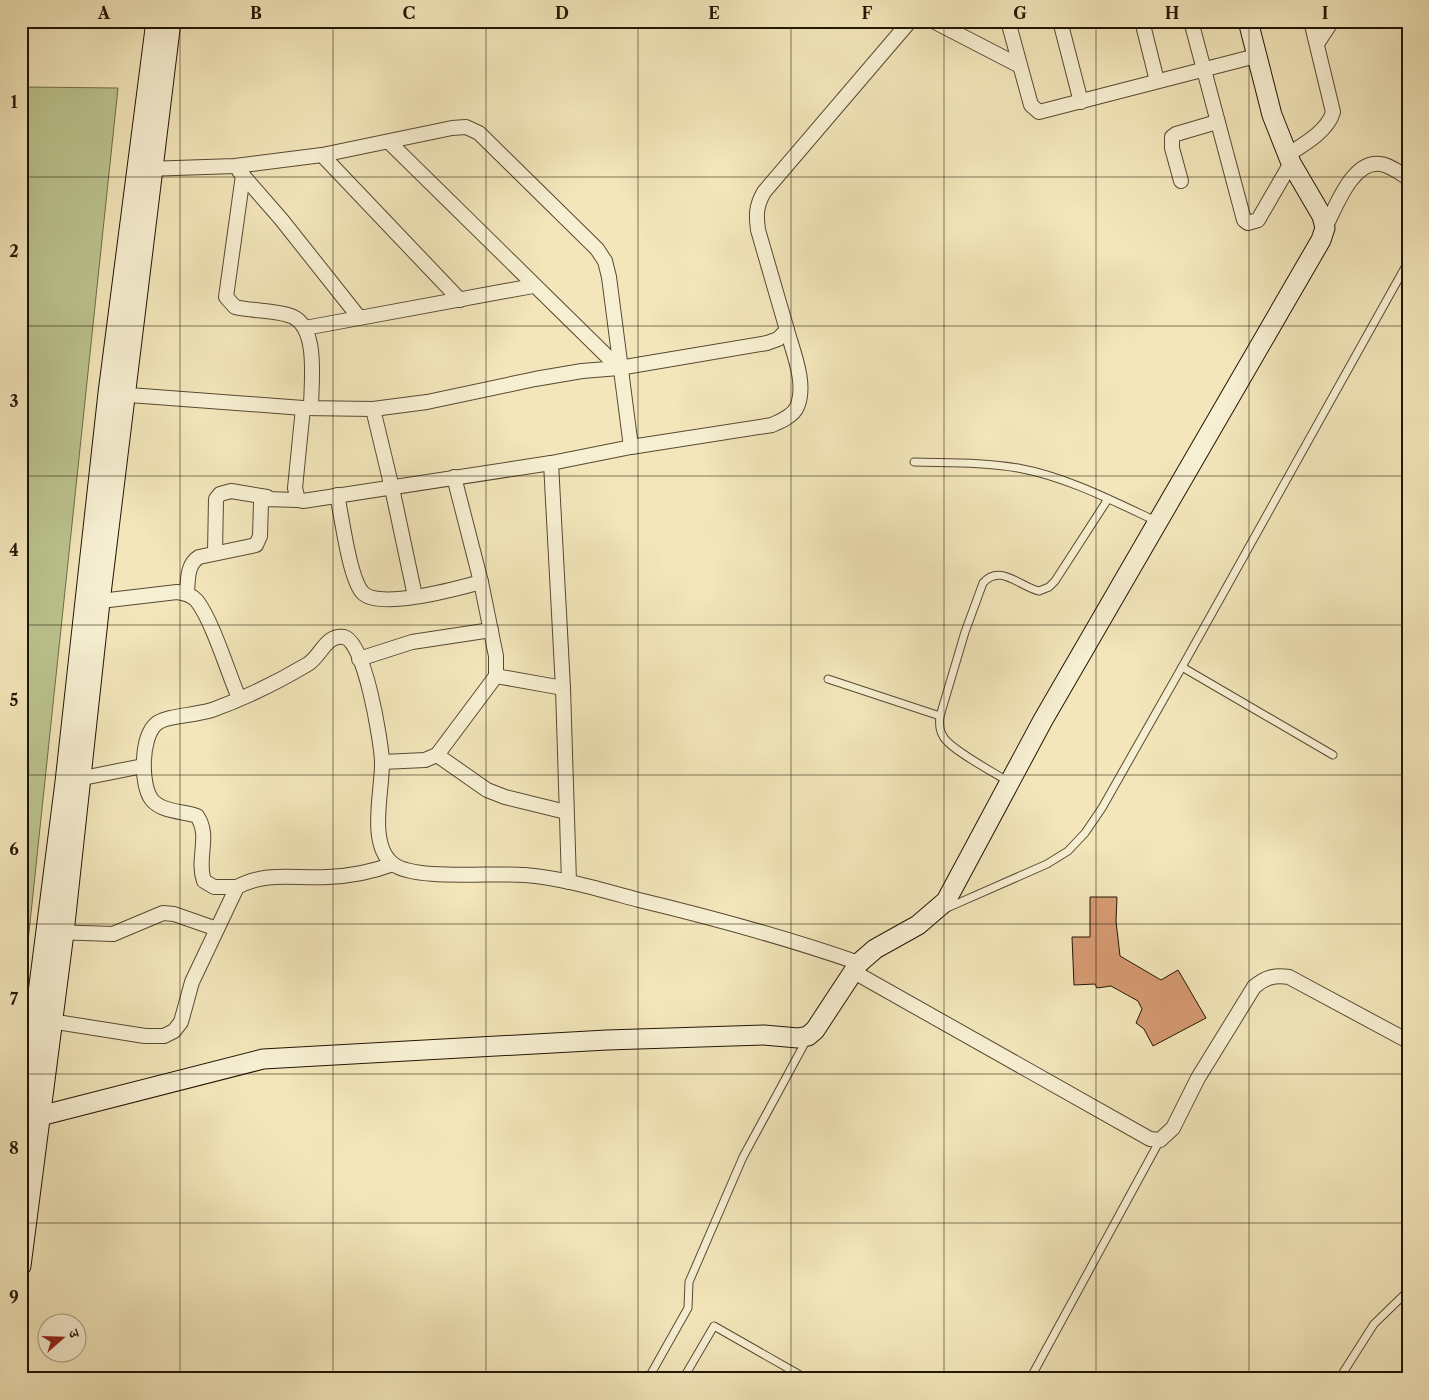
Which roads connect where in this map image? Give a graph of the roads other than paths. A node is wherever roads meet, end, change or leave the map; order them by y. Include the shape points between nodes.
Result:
1 (156, 21) edge
2 (171, 21) edge
3 (910, 21) edge
4 (933, 21) edge
5 (1008, 21) edge
6 (1060, 21) edge
7 (1142, 21) edge
8 (1191, 21) edge
9 (1248, 21) edge
10 (1310, 21) edge
11 (1332, 21) edge
12 (1316, 44) junction
13 (1256, 56) junction
14 (1020, 66) junction
15 (1203, 69) junction
16 (1156, 81) junction
17 (1081, 102) junction
18 (1217, 122) junction
19 (389, 142) junction
20 (322, 155) junction
21 (1289, 159) junction
22 (145, 169) junction
23 (239, 171) junction
24 (1408, 178) edge
25 (1182, 180) dead end
26 (1325, 228) junction
27 (1408, 262) edge
28 (533, 286) junction
29 (460, 300) junction
30 (358, 316) junction
31 (305, 328) junction
32 (787, 330) junction
33 (619, 368) junction
34 (117, 394) junction
35 (307, 408) junction
36 (372, 409) junction
37 (631, 447) junction
38 (914, 462) dead end
39 (551, 464) junction
40 (454, 476) junction
41 (392, 488) junction
42 (337, 495) junction
43 (267, 497) junction
44 (1108, 498) junction
45 (298, 500) junction
46 (1158, 522) junction
47 (215, 553) junction
48 (481, 582) junction
49 (187, 593) junction
50 (415, 596) junction
51 (92, 602) junction
52 (491, 630) junction
53 (360, 659) junction
54 (1182, 667) junction
55 (496, 676) junction
56 (828, 679) dead end
57 (563, 688) junction
58 (239, 698) junction
59 (940, 716) junction
60 (436, 755) junction
61 (1333, 755) dead end
62 (382, 762) junction
63 (143, 766) junction
64 (73, 780) junction
65 (1009, 782) junction
66 (566, 812) junction
67 (393, 864) junction
68 (569, 882) junction
69 (237, 887) junction
70 (935, 913) junction
71 (217, 929) junction
72 (55, 932) junction
73 (856, 968) junction
74 (44, 1020) junction
75 (808, 1036) junction
76 (1408, 1041) edge
77 (28, 1120) edge
78 (1160, 1140) junction
79 (21, 1266) edge
80 (1408, 1291) edge
81 (648, 1379) edge
82 (683, 1379) edge
83 (807, 1379) edge
84 (1030, 1379) edge
85 (1339, 1379) edge

1 - 22 street
2 - 22 street
3 - 32 street via 757,204 758,230
4 - 14 street
5 - 14 street
6 - 17 street
7 - 16 street
8 - 15 street
9 - 13 street
10 - 12 street
11 - 12 street
12 - 21 street via 1332,102 1331,118
13 - 15 street
13 - 21 street
14 - 17 street via 1034,110 1044,112
15 - 16 street
15 - 18 street
16 - 17 street
18 - 21 street via 1244,220 1248,223 1258,220
18 - 25 street via 1172,137
19 - 20 street
19 - 28 street
19 - 33 street via 466,127 479,133 493,146 597,249 605,261
20 - 23 street
20 - 29 street
21 - 26 street via 1322,216
22 - 23 street
22 - 34 street
23 - 30 street
23 - 31 street via 226,297 235,307 299,319
24 - 26 street via 1380,164 1361,170 1352,178
26 - 46 street
27 - 54 lane
28 - 29 street
28 - 33 street
29 - 30 street
30 - 31 street
31 - 35 street via 310,352
32 - 33 street via 768,343
32 - 37 street via 800,389 797,407 786,418 772,425
33 - 36 street via 582,371 427,402
33 - 37 street
34 - 35 street
34 - 51 street
35 - 36 street
35 - 45 street via 295,488
36 - 41 street
37 - 39 street
38 - 44 lane via 980,463 1020,468
39 - 40 street
39 - 57 street
40 - 41 street
40 - 48 street
41 - 42 street
41 - 50 street
42 - 45 street
42 - 50 street via 354,571 363,594 372,599 386,600
43 - 45 street
43 - 47 street via 261,503 260,536 256,545
43 - 47 street via 231,491 220,494 216,499
44 - 46 lane
44 - 59 lane via 1049,587 1031,589 1012,578 996,574 983,583
46 - 65 street
47 - 49 street via 194,560
48 - 50 street
48 - 52 street
49 - 51 street
49 - 58 street via 197,600 205,614
51 - 64 street
52 - 53 street via 412,642
52 - 55 street
53 - 58 street via 349,638 335,637 314,660
53 - 62 street via 379,731
54 - 61 lane
54 - 70 lane via 1102,808 1068,851 1047,864
55 - 57 street
55 - 60 street
56 - 59 lane
57 - 66 street
58 - 63 street via 211,710 167,718 155,724 149,735
59 - 65 lane via 939,728 944,738
60 - 62 street via 425,760
60 - 66 street via 486,790
62 - 67 street via 378,820 385,853
63 - 64 street
63 - 69 street via 146,788 153,800 165,808 197,816 202,824 204,881 214,887
64 - 72 street
65 - 70 street via 946,901
66 - 68 street
67 - 68 street via 427,874 526,875
67 - 69 street via 357,874 327,877 265,876
68 - 73 street via 753,928
69 - 71 street
70 - 73 street via 875,949
71 - 72 street via 163,913 113,934
71 - 74 street via 192,982 181,1022 174,1031 164,1036 145,1036
72 - 74 street
73 - 75 street via 816,1030
73 - 78 street via 1150,1138
74 - 77 street
75 - 77 street via 607,1040 263,1059
75 - 81 lane via 743,1157 689,1282 688,1308
76 - 78 street via 1289,977 1265,978 1254,987 1198,1078 1173,1128
77 - 79 street
78 - 84 lane
80 - 85 lane via 1374,1324
82 - 83 lane via 714,1326

